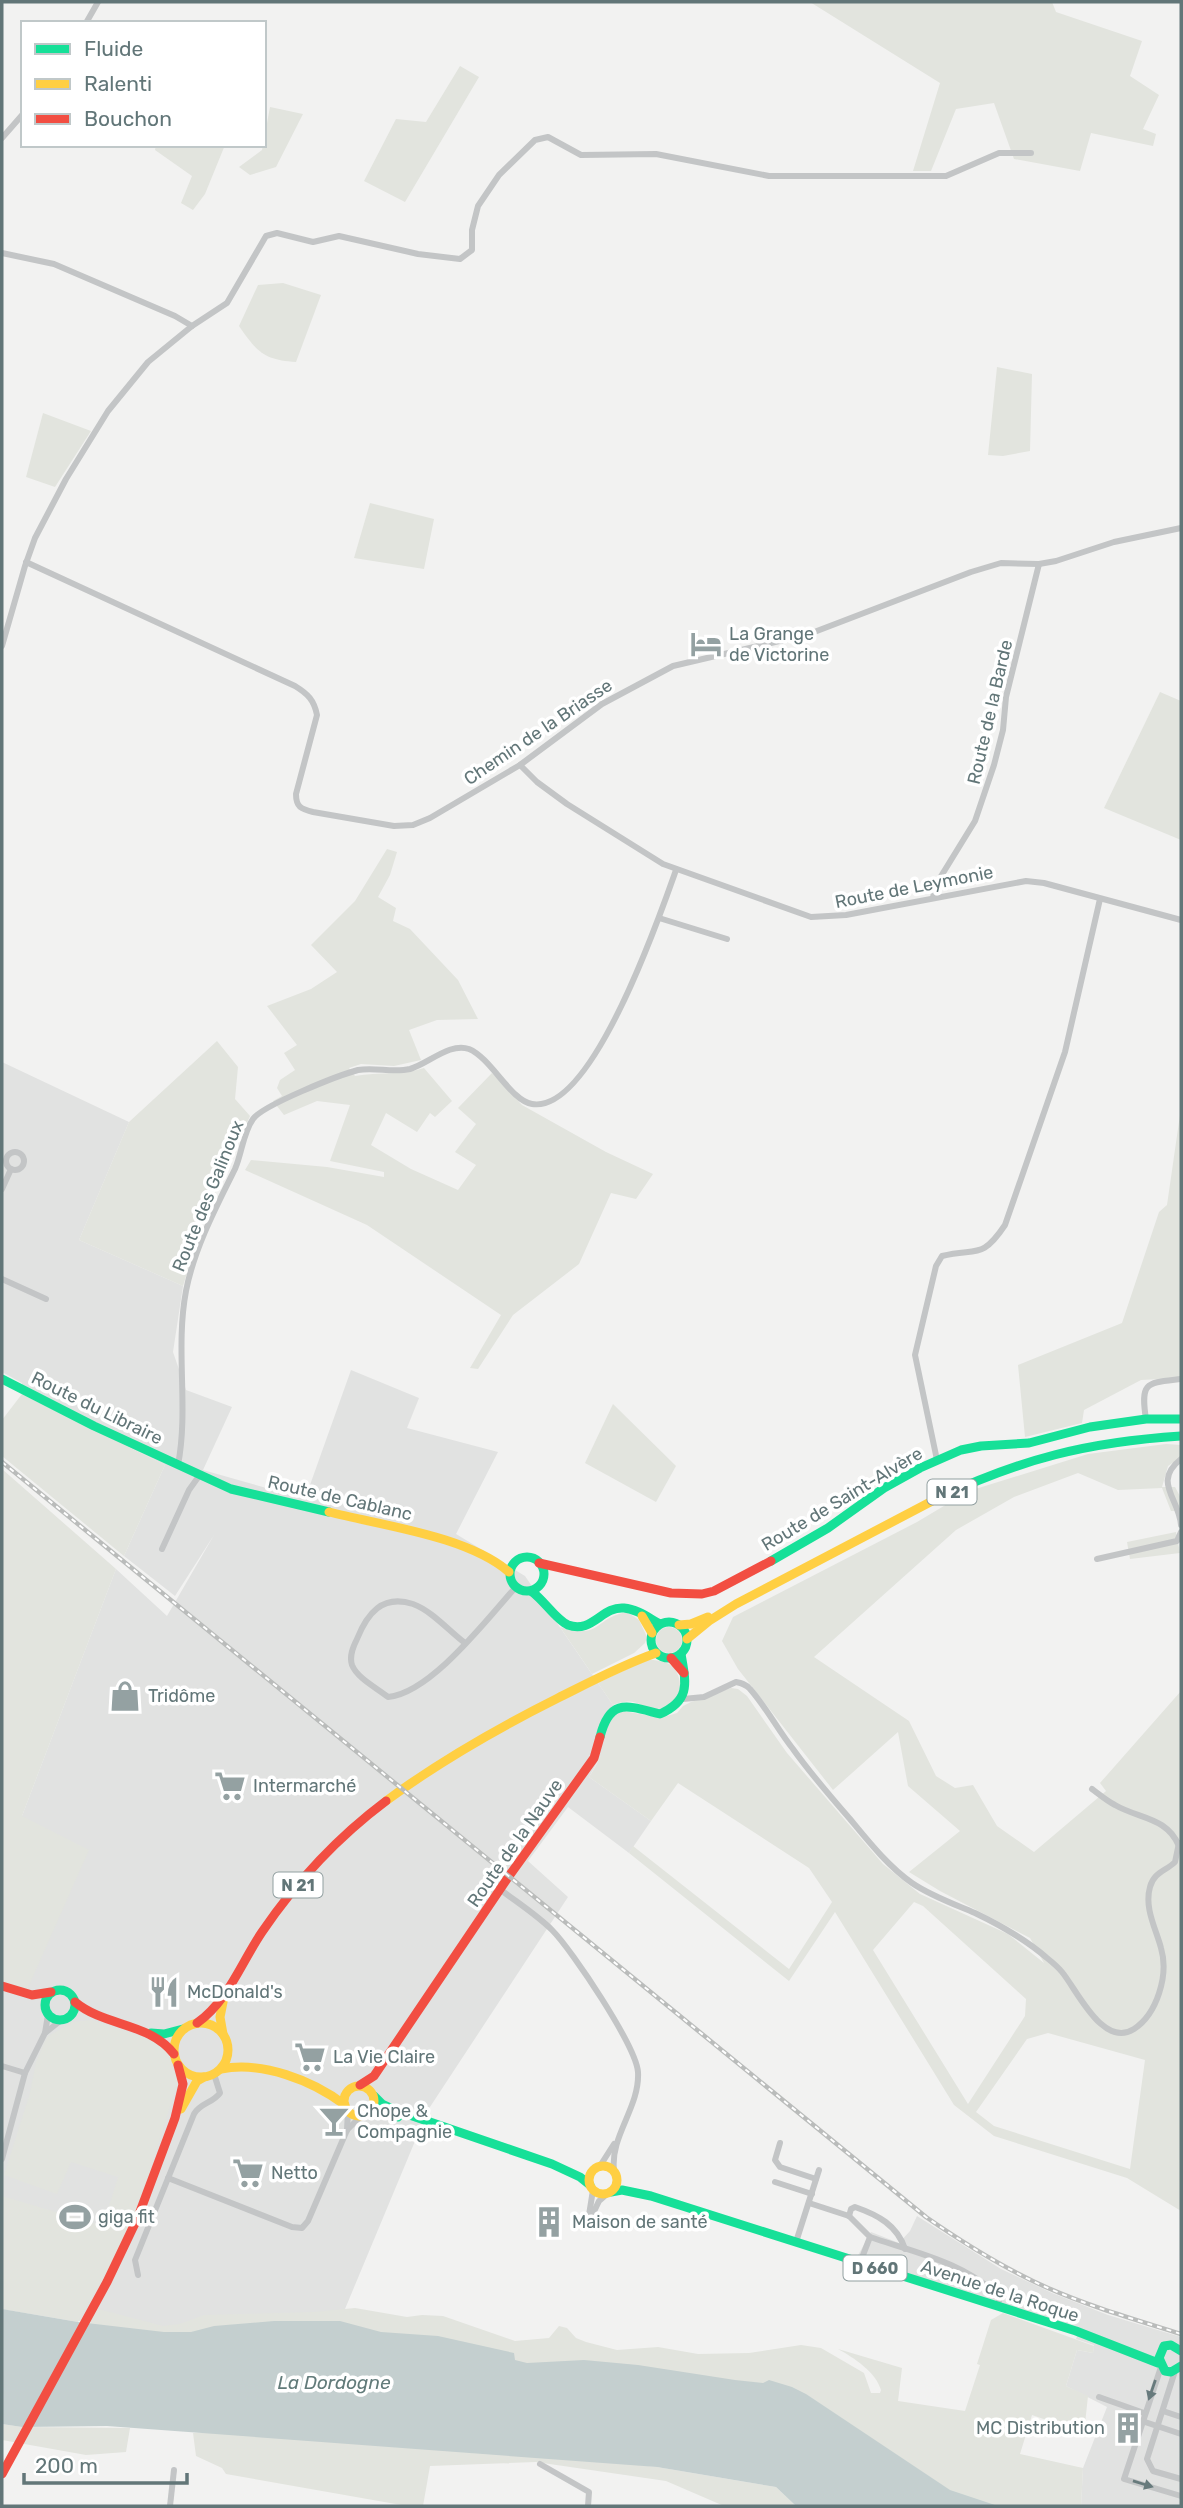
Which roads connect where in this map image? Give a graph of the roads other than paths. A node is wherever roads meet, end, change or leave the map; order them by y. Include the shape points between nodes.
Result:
1 (98, 2) edge
2 (87, 21) edge
3 (21, 116) edge
4 (2, 138) edge
5 (1031, 153) dead end
6 (2, 253) edge
7 (192, 326) junction
8 (1181, 528) edge
9 (26, 562) junction
10 (1039, 564) junction
11 (2, 646) edge
12 (520, 765) junction
13 (676, 870) junction
14 (933, 898) junction
15 (1100, 899) junction
16 (659, 918) junction
17 (1181, 920) edge
18 (727, 939) dead end
19 (11, 1169) dead end
20 (2, 1189) edge
21 (2, 1279) edge
22 (46, 1299) dead end
23 (2, 1379) edge
24 (1181, 1379) edge
25 (1146, 1419) junction
26 (1181, 1419) edge
27 (1181, 1436) edge
28 (1181, 1459) edge
29 (937, 1460) junction
30 (178, 1465) junction
31 (199, 1476) junction
32 (1181, 1525) edge
33 (1181, 1532) edge
34 (162, 1549) dead end
35 (1097, 1559) dead end
36 (495, 1560) junction
37 (516, 1561) junction
38 (539, 1563) junction
39 (565, 1567) junction
40 (509, 1572) junction
41 (543, 1580) junction
42 (515, 1588) junction
43 (531, 1591) junction
44 (547, 1602) junction
45 (741, 1603) junction
46 (641, 1615) junction
47 (660, 1624) junction
48 (678, 1625) junction
49 (652, 1633) junction
50 (687, 1639) junction
51 (465, 1643) junction
52 (653, 1648) junction
53 (681, 1654) junction
54 (671, 1658) junction
55 (685, 1674) junction
56 (683, 1699) junction
57 (1092, 1789) dead end
58 (1179, 1843) junction
59 (1181, 1854) edge
60 (501, 1890) junction
61 (2, 1986) edge
62 (52, 1992) junction
63 (32, 1995) junction
64 (224, 1996) junction
65 (75, 2002) junction
66 (46, 2012) junction
67 (73, 2014) junction
68 (94, 2015) junction
69 (60, 2021) junction
70 (197, 2023) junction
71 (183, 2029) junction
72 (147, 2032) junction
73 (45, 2033) junction
74 (223, 2035) junction
75 (228, 2046) junction
76 (174, 2054) junction
77 (178, 2065) junction
78 (2, 2066) edge
79 (253, 2067) junction
80 (217, 2071) junction
81 (25, 2073) junction
82 (374, 2076) junction
83 (204, 2077) junction
84 (304, 2083) junction
85 (360, 2085) junction
86 (349, 2090) junction
87 (373, 2095) junction
88 (346, 2108) junction
89 (365, 2114) junction
90 (175, 2118) junction
91 (347, 2130) junction
92 (450, 2130) junction
93 (619, 2137) junction
94 (780, 2143) dead end
95 (2, 2159) edge
96 (552, 2164) junction
97 (598, 2167) junction
98 (819, 2170) dead end
99 (615, 2172) junction
100 (168, 2178) junction
101 (816, 2179) junction
102 (775, 2182) dead end
103 (592, 2188) junction
104 (609, 2193) junction
105 (812, 2194) junction
106 (650, 2196) junction
107 (809, 2203) junction
108 (849, 2216) junction
109 (573, 2219) dead end
110 (588, 2224) junction
111 (870, 2237) junction
112 (796, 2242) junction
113 (905, 2249) junction
114 (860, 2263) junction
115 (138, 2275) dead end
116 (997, 2306) junction
117 (1134, 2351) junction
118 (1160, 2351) junction
119 (1181, 2351) edge
120 (1160, 2365) junction
121 (1179, 2368) edge
122 (1099, 2397) dead end
123 (1163, 2411) junction
124 (1144, 2413) junction
125 (1181, 2417) edge
126 (1142, 2421) junction
127 (1158, 2427) junction
128 (1181, 2434) edge
129 (540, 2464) dead end
130 (174, 2470) dead end
131 (2, 2474) edge
132 (1181, 2479) edge
133 (1181, 2496) edge
134 (170, 2506) edge
135 (588, 2506) edge

1 - 2 street
3 - 4 street
5 - 7 street via 999,153 947,176 782,177 656,154 581,155 548,137 535,139 499,175 478,206 472,250 460,259 339,236 313,242 277,233 266,236 227,303
6 - 7 street via 54,264
7 - 9 street via 148,362 108,411 49,510
8 - 10 street, Chemin de la Briasse
9 - 11 street
9 - 12 street, Chemin de la Briasse via 307,694 317,715 296,794 301,808 394,826 413,825
10 - 12 street, Chemin de la Briasse via 1001,563 809,634 673,666 602,704
10 - 14 street, Route de la Barde via 994,765 975,821 935,887
12 - 13 street, Route de Leymonie via 567,804
13 - 14 street, Route de Leymonie via 811,917
13 - 16 street, Route des Galinoux
14 - 15 street, Route de Leymonie via 1026,881
15 - 17 street, Route de Leymonie
15 - 29 street via 1065,1052 1004,1225 994,1241 977,1253 942,1256 936,1266 915,1355
16 - 18 street
16 - 30 street, Route des Galinoux via 630,989 597,1050 572,1085 556,1098 532,1104 522,1100 479,1055 455,1048 412,1068 357,1070 276,1104 253,1119 186,1292 183,1440
19 - 20 street
21 - 22 street
23 - 30 main road, Route du Libraire
24 - 25 street via 1152,1382 1146,1388
25 - 26 main road, Route de Saint-Alvère
25 - 29 main road, Route de Saint-Alvère via 1090,1427 1030,1443 981,1446
27 - 45 main road, N 21 via 1074,1449 986,1476
28 - 32 street via 1171,1469 1167,1487
29 - 39 main road, Route de Saint-Alvère via 714,1591 671,1593
30 - 31 main road, Route de Cablanc
31 - 34 street
31 - 36 main road, Route de Cablanc via 231,1489 465,1545
33 - 35 street via 1177,1541
36 - 37 main road
36 - 40 main road
37 - 38 main road via 530,1557
37 - 40 main road
38 - 39 main road, Route de Saint-Alvère
38 - 41 main road
39 - 41 main road
40 - 42 main road
41 - 43 main road
41 - 44 main road
42 - 43 main road
42 - 51 street
43 - 44 main road
44 - 46 main road via 560,1620 571,1626 592,1626 612,1609
45 - 48 main road, N 21
45 - 50 main road, N 21
46 - 47 main road
46 - 49 main road
47 - 48 main road
47 - 49 main road
48 - 50 main road
49 - 52 main road
50 - 53 main road
51 - 51 street via 440,1670 399,1696 388,1697 356,1672 351,1662 364,1620 382,1605 398,1601 422,1608
52 - 54 main road via 660,1656
52 - 64 main road, N 21 via 520,1717 395,1793 331,1849 291,1894
53 - 54 main road
53 - 55 main road
54 - 55 main road
55 - 56 main road
56 - 58 street via 704,1697 736,1682 749,1688 793,1750 899,1873 931,1894 1009,1930 1045,1956 1092,2016 1119,2033 1132,2031 1141,2022 1159,1992 1162,1950 1148,1902 1150,1886 1156,1874 1175,1861
56 - 60 main road, Route de la Nauve via 660,1714 629,1705 607,1715 594,1758
57 - 58 street via 1116,1806 1158,1821
58 - 59 street
60 - 82 main road, Route de la Nauve
60 - 93 street via 551,1929 577,1961 630,2046 638,2071 635,2095
61 - 63 main road
62 - 63 main road
62 - 65 main road via 65,1991
62 - 66 main road via 46,1999
63 - 66 main road
64 - 70 main road, N 21
64 - 74 main road, N 21
65 - 67 main road
65 - 68 main road
66 - 69 main road
66 - 73 street
67 - 68 main road
67 - 69 main road
68 - 72 main road
69 - 73 street
70 - 71 main road
70 - 74 main road via 212,2025
71 - 72 main road
71 - 76 main road
72 - 76 main road
73 - 81 street
74 - 75 main road
75 - 79 main road
75 - 80 main road via 225,2062
76 - 77 main road
77 - 83 main road via 189,2075
77 - 90 main road via 183,2084
78 - 81 street
79 - 80 main road via 233,2065
79 - 84 main road
80 - 83 main road
80 - 100 street via 220,2093 196,2110
81 - 95 street
82 - 85 main road, Route de la Nauve
82 - 87 main road, Route de la Nauve
83 - 90 main road
84 - 86 main road
84 - 88 main road via 337,2098
85 - 86 main road
85 - 87 main road
86 - 88 main road
87 - 89 main road via 374,2105
87 - 92 main road via 382,2104
88 - 89 main road
88 - 91 street
89 - 91 street
89 - 92 main road via 381,2112
90 - 131 main road via 125,2247
91 - 100 street via 302,2228
92 - 96 main road
93 - 97 street
93 - 99 street
94 - 101 street via 775,2160 780,2167
96 - 97 main road
96 - 103 main road
97 - 99 main road
97 - 103 main road via 590,2176
98 - 101 street
99 - 104 main road via 617,2184
99 - 106 main road, Avenue de la Roque / D 660
100 - 115 street via 135,2260
101 - 105 street
102 - 105 street
103 - 104 main road
103 - 110 street
104 - 106 main road, Avenue de la Roque / D 660 via 622,2190
104 - 110 street
105 - 107 street
106 - 112 main road, Avenue de la Roque / D 660
107 - 108 street
107 - 112 street
108 - 111 street
108 - 113 street via 855,2207 877,2215 901,2236
109 - 110 street
111 - 113 street
111 - 114 street
112 - 114 main road, Avenue de la Roque / D 660
113 - 116 street via 989,2286 1000,2298
114 - 116 main road, Avenue de la Roque / D 660
116 - 117 main road, Avenue de la Roque / D 660
117 - 118 main road, D 660
117 - 120 main road, D 660
118 - 119 main road via 1171,2345
118 - 120 main road
120 - 121 main road via 1168,2371
120 -> 124 street
121 - 123 street
122 - 124 street
123 - 125 street
123 - 127 street
124 - 126 street
126 - 127 street
126 -> 133 street via 1124,2479
127 - 128 street
127 - 132 street via 1148,2465 1153,2471
129 - 135 street via 589,2492
130 - 134 street

